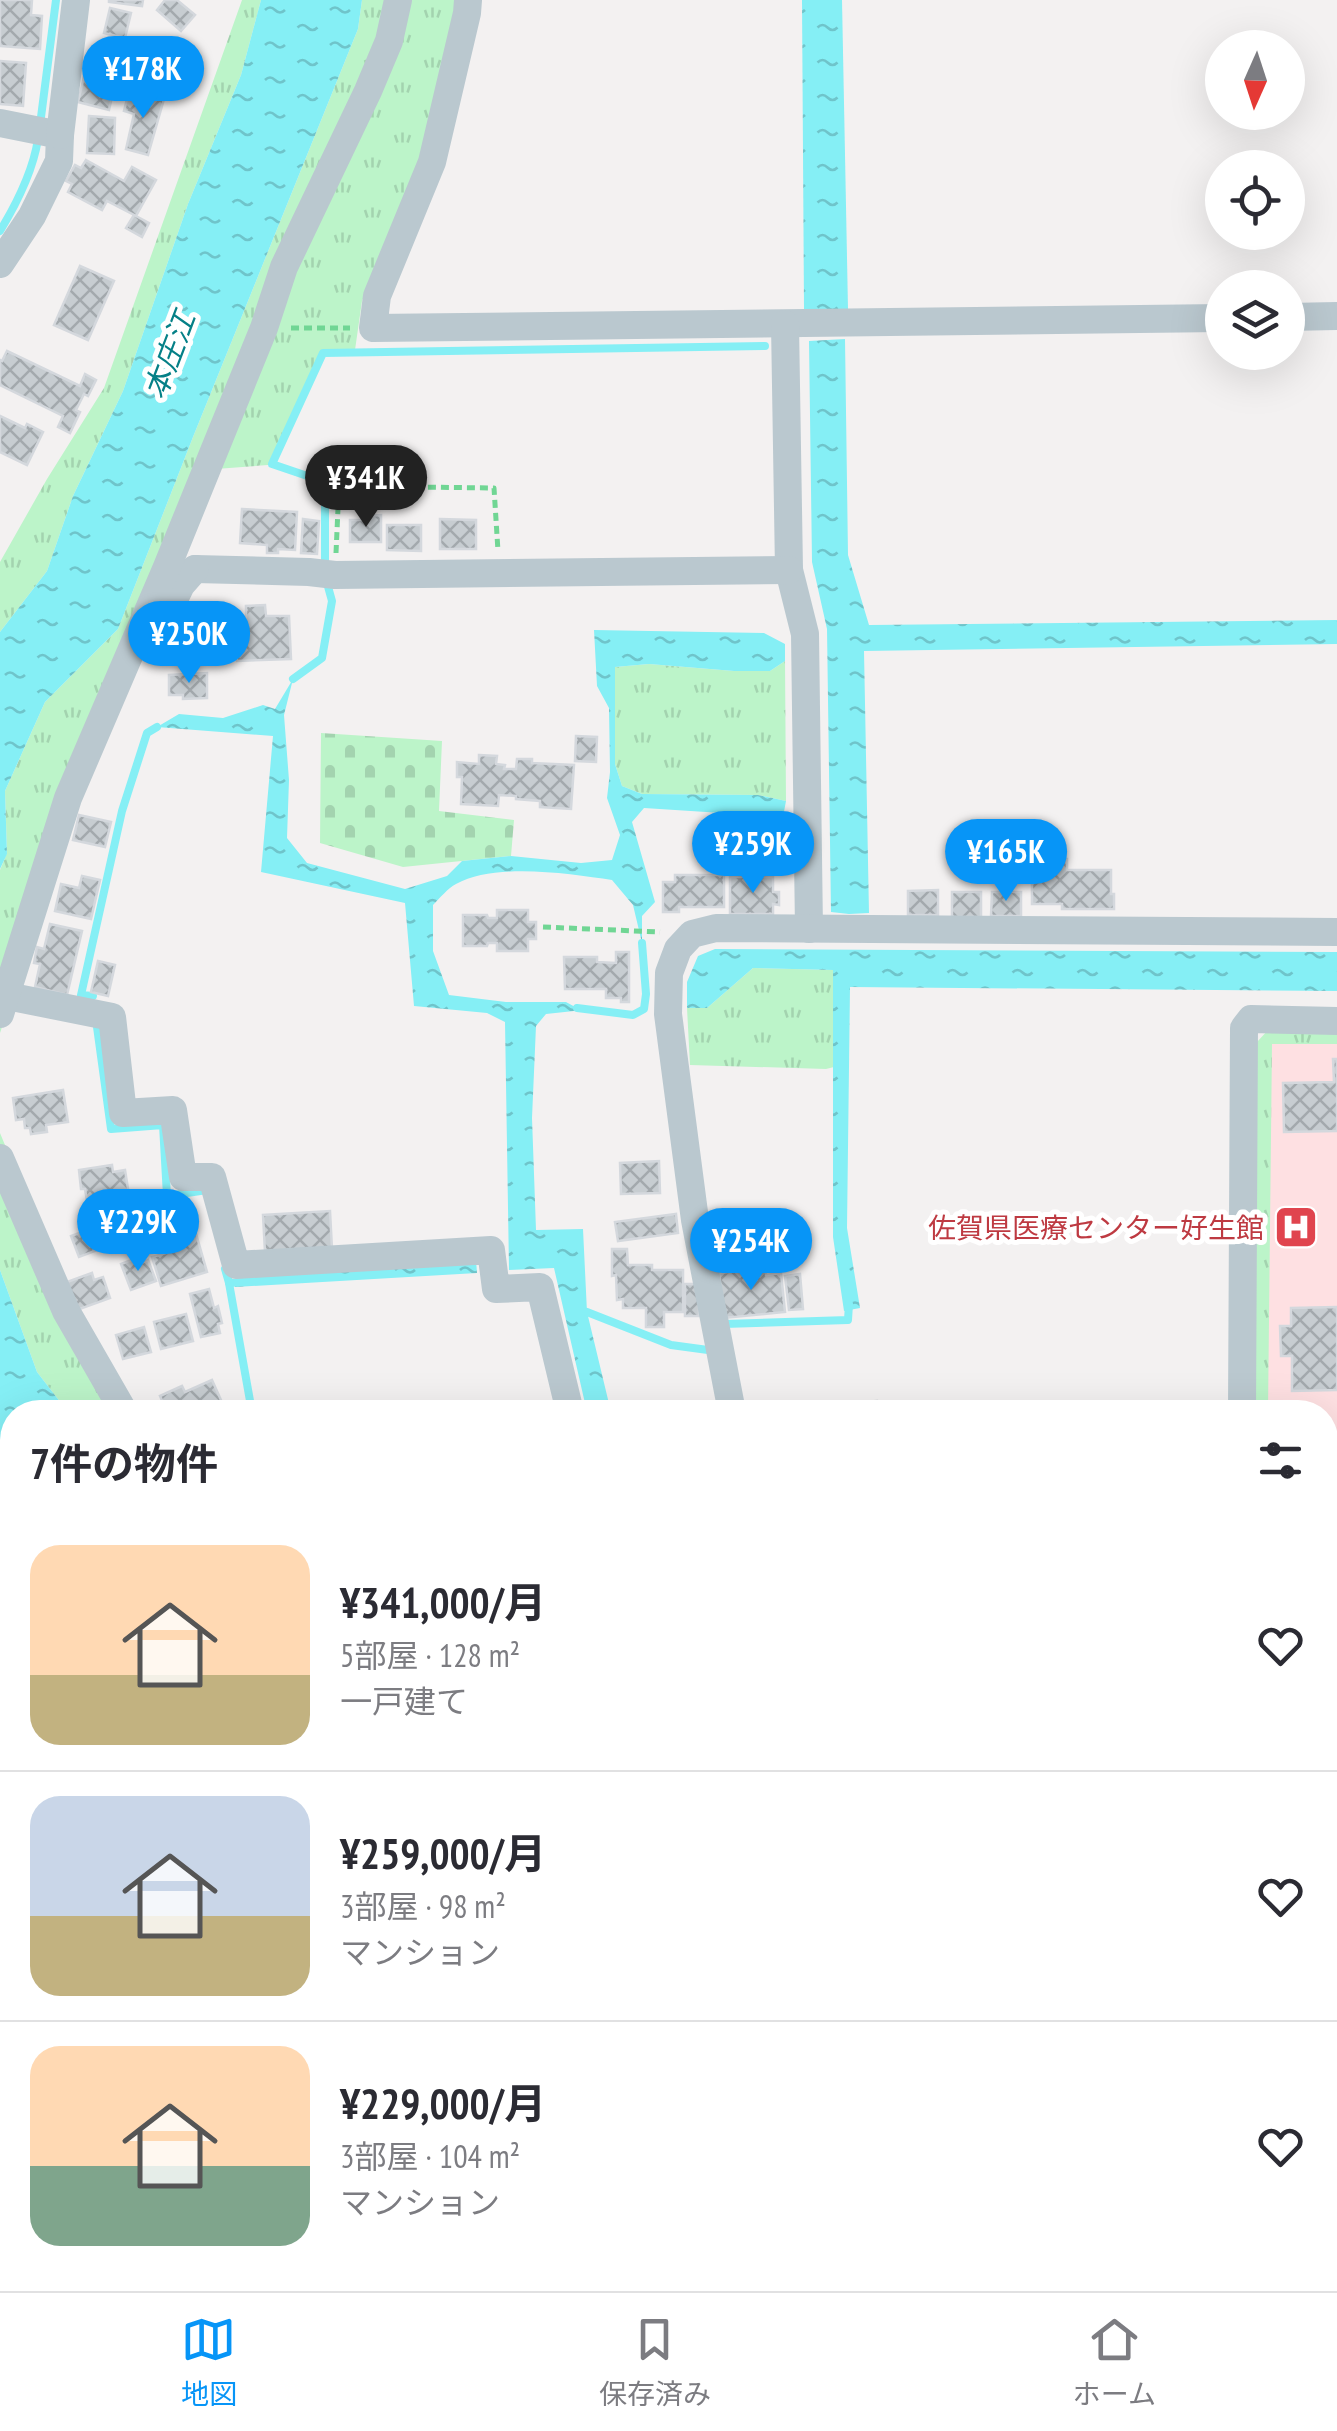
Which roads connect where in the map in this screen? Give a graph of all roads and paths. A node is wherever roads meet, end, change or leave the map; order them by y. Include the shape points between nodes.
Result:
1 (76, 0) edge
2 (398, 0) edge
3 (468, 0) edge
4 (0, 123) edge
5 (45, 132) junction
6 (0, 264) edge
7 (1337, 316) edge
8 (1305, 317) edge
9 (1205, 318) edge
10 (785, 324) junction
11 (264, 328) junction
12 (373, 328) junction
13 (207, 469) junction
14 (195, 569) junction
15 (788, 570) junction
16 (500, 574) junction
17 (335, 575) junction
18 (123, 670) junction
19 (543, 926) dead end
20 (809, 929) junction
21 (648, 932) dead end
22 (1337, 932) edge
23 (4, 1005) edge
24 (1337, 1020) edge
25 (0, 1158) edge
26 (117, 1400) edge
27 (567, 1400) edge
28 (730, 1400) edge
29 (1242, 1400) edge

1 - 5 street
2 - 11 street via 389,41 284,266
3 - 12 street via 432,162 378,296
4 - 5 street
5 - 6 street via 59,161
7 - 8 street
9 - 10 street
10 - 12 street
10 - 15 street
11 - 12 path
11 - 13 street
13 - 14 street
13 - 18 street
14 - 17 street
14 - 18 street via 150,649
15 - 16 street
15 - 20 street via 805,634
16 - 17 street
16 - 17 path via 494,488 339,486
18 - 23 street via 68,798
19 - 21 path
20 - 22 street
20 - 28 street via 692,934 669,973 668,1014 695,1220
23 - 27 street via 112,1018 123,1113 173,1110 183,1177 212,1177 236,1265 491,1250 496,1289 540,1286
24 - 29 street via 1251,1019 1244,1028
25 - 26 street via 66,1311

